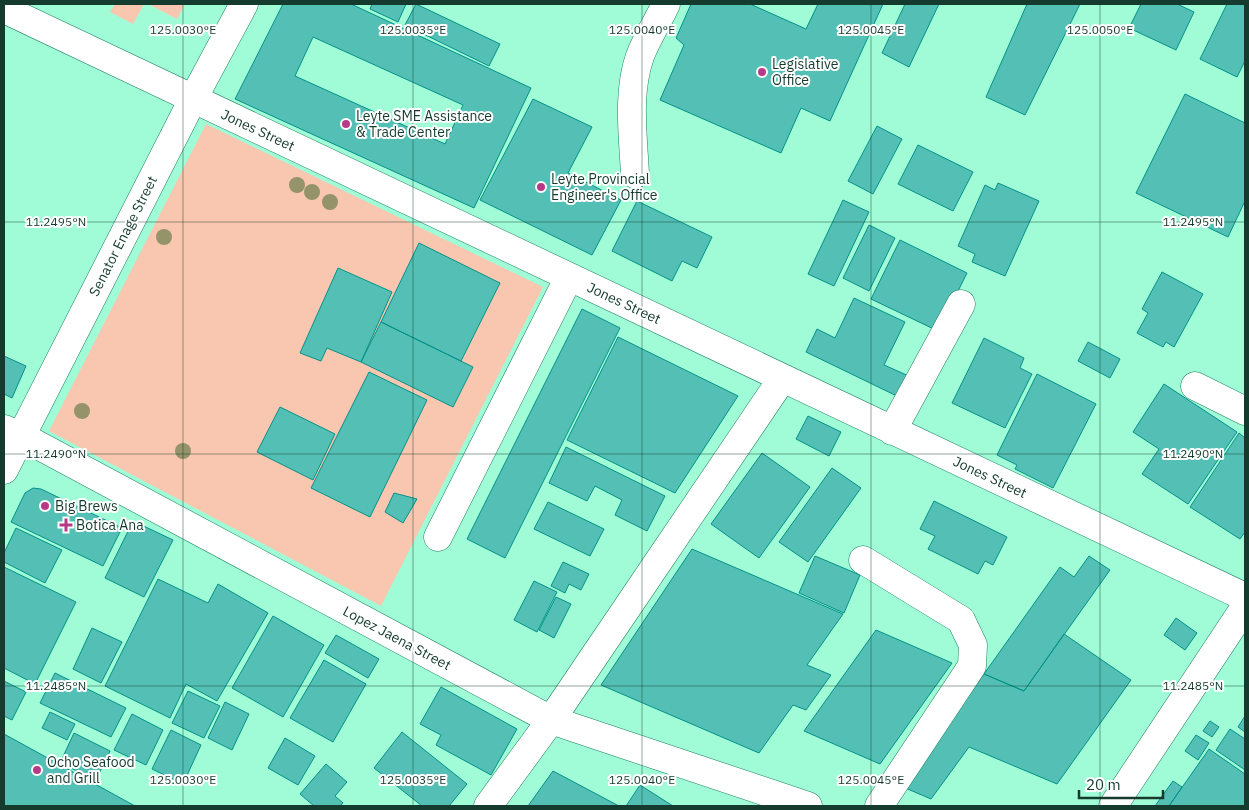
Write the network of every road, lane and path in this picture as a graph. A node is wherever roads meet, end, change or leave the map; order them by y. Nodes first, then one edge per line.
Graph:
1 (244, 4) edge
2 (662, 5) edge
3 (4, 9) edge
4 (193, 99) junction
5 (635, 174) dead end
6 (569, 277) junction
7 (961, 304) dead end
8 (782, 379) junction
9 (1196, 386) dead end
10 (1245, 411) edge
11 (892, 431) junction
12 (12, 433) edge
13 (4, 470) edge
14 (438, 537) dead end
15 (863, 560) dead end
16 (1245, 597) edge
17 (1245, 608) edge
18 (551, 720) junction
19 (488, 806) edge
20 (808, 806) edge
21 (879, 806) edge
22 (1113, 806) edge

1 - 4 street, Senator Enage Street
2 - 5 street
3 - 4 street, Jones Street
4 - 6 street, Jones Street
4 - 12 street, Senator Enage Street
6 - 8 street, Jones Street
6 - 14 street
7 - 11 street
8 - 11 street, Jones Street
8 - 18 street
9 - 10 street
11 - 16 street, Jones Street
12 - 13 street, Senator Enage Street
12 - 18 street, Lopez Jaena Street
15 - 21 street
17 - 22 street
18 - 19 street
18 - 20 street, Lopez Jaena Street

